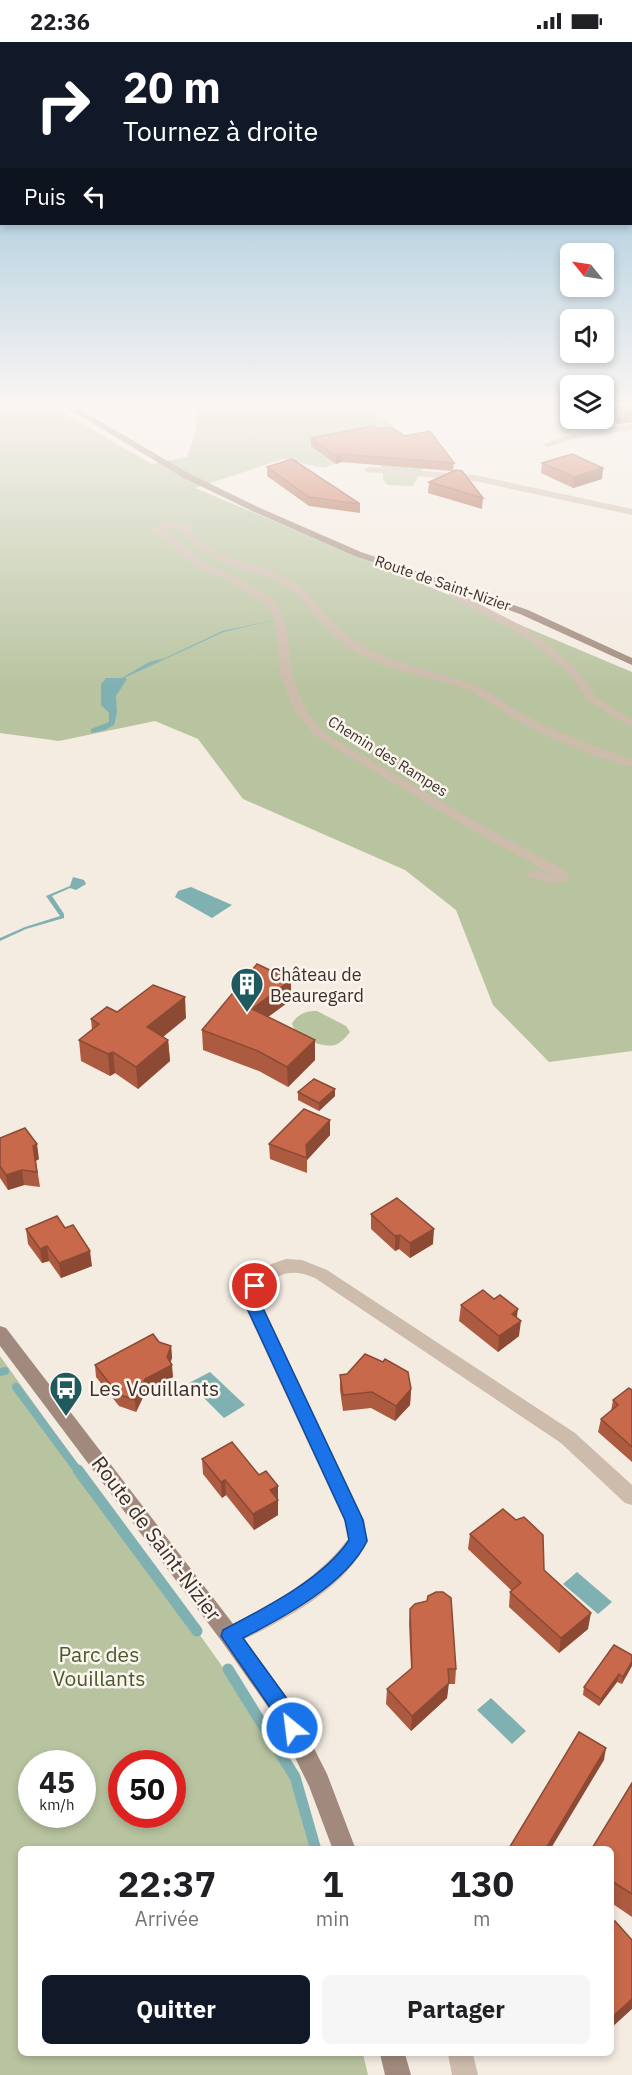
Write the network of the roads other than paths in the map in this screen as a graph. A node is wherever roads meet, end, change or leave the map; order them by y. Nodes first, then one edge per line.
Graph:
1 (234, 499) edge
2 (572, 499) edge
3 (632, 512) edge
4 (454, 587) junction
5 (632, 662) edge
6 (632, 725) edge
7 (632, 763) edge
8 (533, 874) dead end
9 (0, 1333) edge
10 (632, 1497) edge
11 (230, 1636) junction
12 (343, 1846) edge
13 (393, 2056) edge
14 (461, 2056) edge
15 (398, 2075) edge
16 (465, 2075) edge

1 - 4 main road, Route de Saint-Nizier
2 - 3 street
4 - 5 main road, Route de Saint-Nizier
4 - 6 street
7 - 8 street, Chemin des Rampes
9 - 11 main road, Route de Saint-Nizier
10 - 11 street
11 - 12 main road, Route de Saint-Nizier
13 - 15 main road
14 - 16 street

